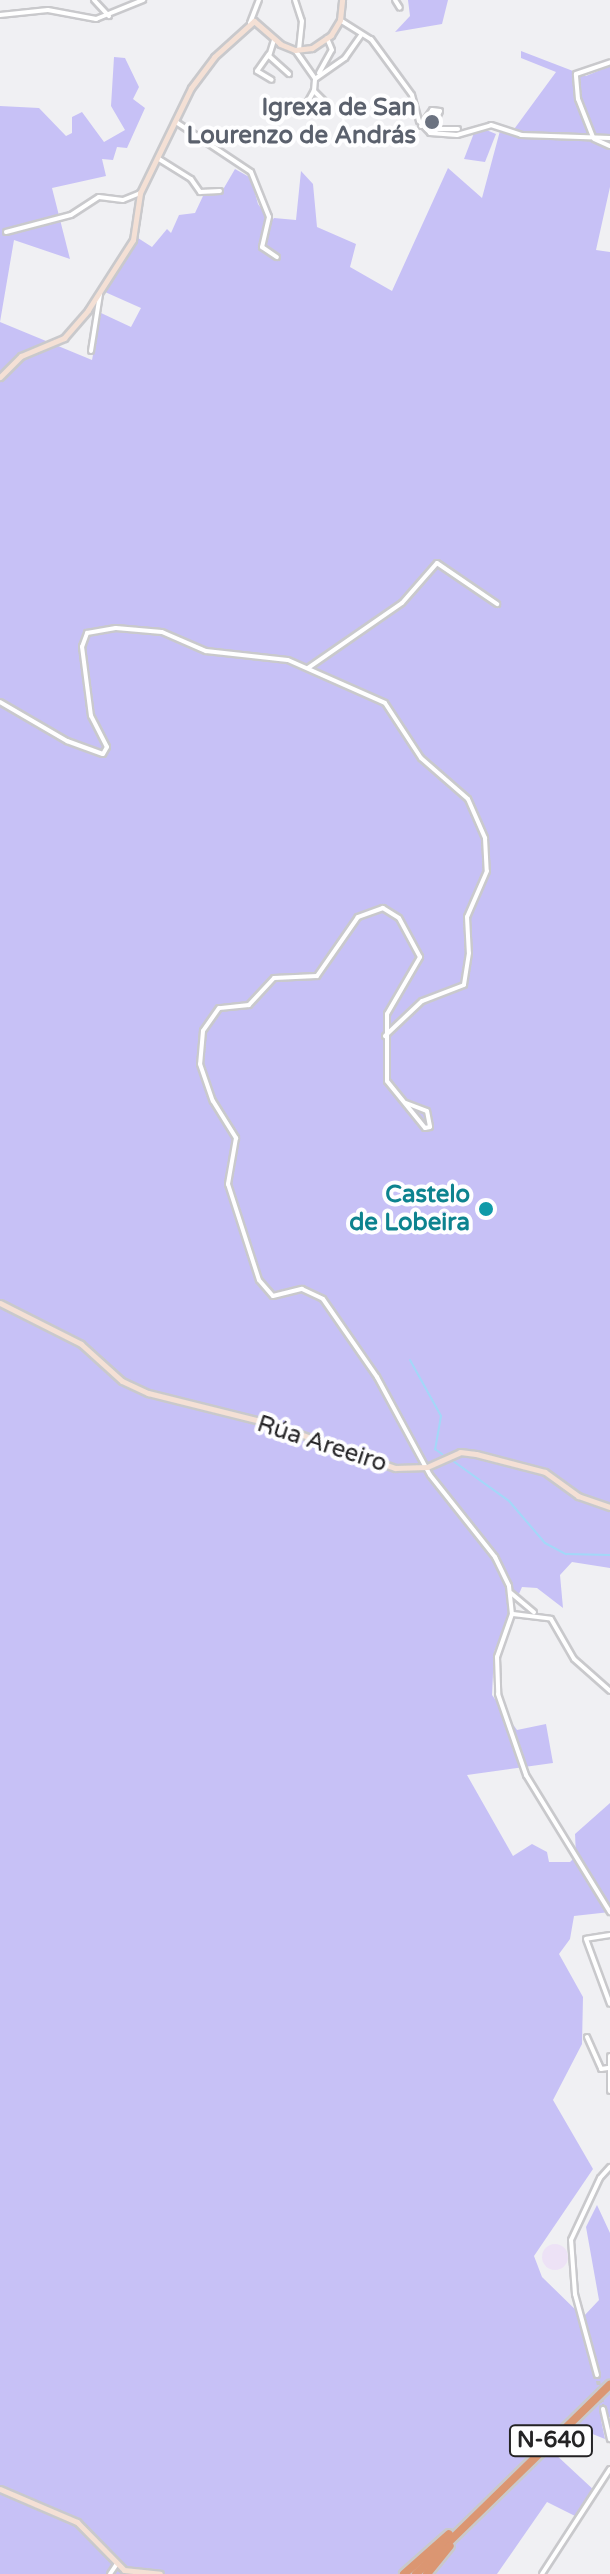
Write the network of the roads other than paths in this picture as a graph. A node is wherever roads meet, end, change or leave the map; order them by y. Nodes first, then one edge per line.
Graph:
1 (94, 0) edge
2 (143, 0) edge
3 (259, 0) edge
4 (295, 0) edge
5 (395, 0) edge
6 (342, 1) edge
7 (400, 8) dead end
8 (0, 15) edge
9 (109, 16) junction
10 (340, 20) junction
11 (250, 23) junction
12 (361, 35) junction
13 (327, 38) junction
14 (274, 40) junction
15 (297, 50) junction
16 (269, 54) junction
17 (610, 62) edge
18 (319, 73) junction
19 (289, 74) dead end
20 (315, 79) junction
21 (272, 80) dead end
22 (314, 91) junction
23 (330, 107) dead end
24 (301, 114) dead end
25 (176, 122) junction
26 (421, 126) junction
27 (458, 129) dead end
28 (432, 131) junction
29 (593, 137) junction
30 (610, 138) edge
31 (610, 146) edge
32 (159, 159) junction
33 (220, 191) dead end
34 (140, 193) junction
35 (6, 232) dead end
36 (277, 257) dead end
37 (100, 292) junction
38 (91, 351) dead end
39 (0, 377) edge
40 (497, 604) dead end
41 (308, 668) junction
42 (0, 702) edge
43 (385, 1036) junction
44 (406, 1103) junction
45 (0, 1303) edge
46 (427, 1467) junction
47 (610, 1507) edge
48 (511, 1593) junction
49 (512, 1614) junction
50 (536, 1614) junction
51 (610, 1691) edge
52 (610, 1912) edge
53 (610, 1935) edge
54 (610, 2004) edge
55 (587, 2037) dead end
56 (610, 2056) edge
57 (608, 2068) junction
58 (610, 2091) edge
59 (610, 2167) edge
60 (597, 2375) tunnel mouth
61 (610, 2385) edge
62 (603, 2409) dead end
63 (608, 2416) edge
64 (610, 2439) edge
65 (610, 2469) edge
66 (0, 2489) edge
67 (492, 2497) junction
68 (116, 2565) junction
69 (110, 2574) edge
70 (160, 2574) edge
71 (404, 2574) edge
72 (416, 2574) edge
73 (427, 2574) edge
74 (542, 2574) edge

1 - 9 street
2 - 9 street
3 - 11 street
4 - 15 street
5 - 7 street
6 - 10 street
8 - 9 street
10 - 12 street
10 - 13 street
11 - 14 street
11 - 25 street
12 - 18 street
12 - 26 street
13 - 15 street
13 - 18 street
14 - 15 street
14 - 16 street
15 - 20 street
16 - 19 street
16 - 21 street
17 - 29 street
18 - 20 street
20 - 22 street
22 - 23 street
22 - 24 street
25 - 32 street
25 - 36 street
26 - 28 street
26 - 28 street
27 - 28 street
28 - 29 street
29 - 30 street
29 - 31 street
32 - 33 street
32 - 34 street
34 - 35 street
34 - 37 street
37 - 38 street
37 - 39 street
40 - 41 street
41 - 42 street
41 - 43 street
43 - 44 street
43 - 46 street
44 - 44 street
45 - 46 street, Rúa Areeiro
46 - 47 street, Rúa Areeiro
46 - 48 street
48 - 49 street
48 - 50 street
49 - 50 street
49 - 52 street
50 - 51 street
53 - 54 street
55 - 57 street
56 - 57 street
57 - 58 street
59 - 60 street
61 - 67 highway, N-640
62 - 63 street
63 - 64 street
65 - 74 street
66 - 68 street
67 - 71 highway
67 - 72 highway, N-640
67 - 73 highway
68 - 69 street
68 - 70 street

